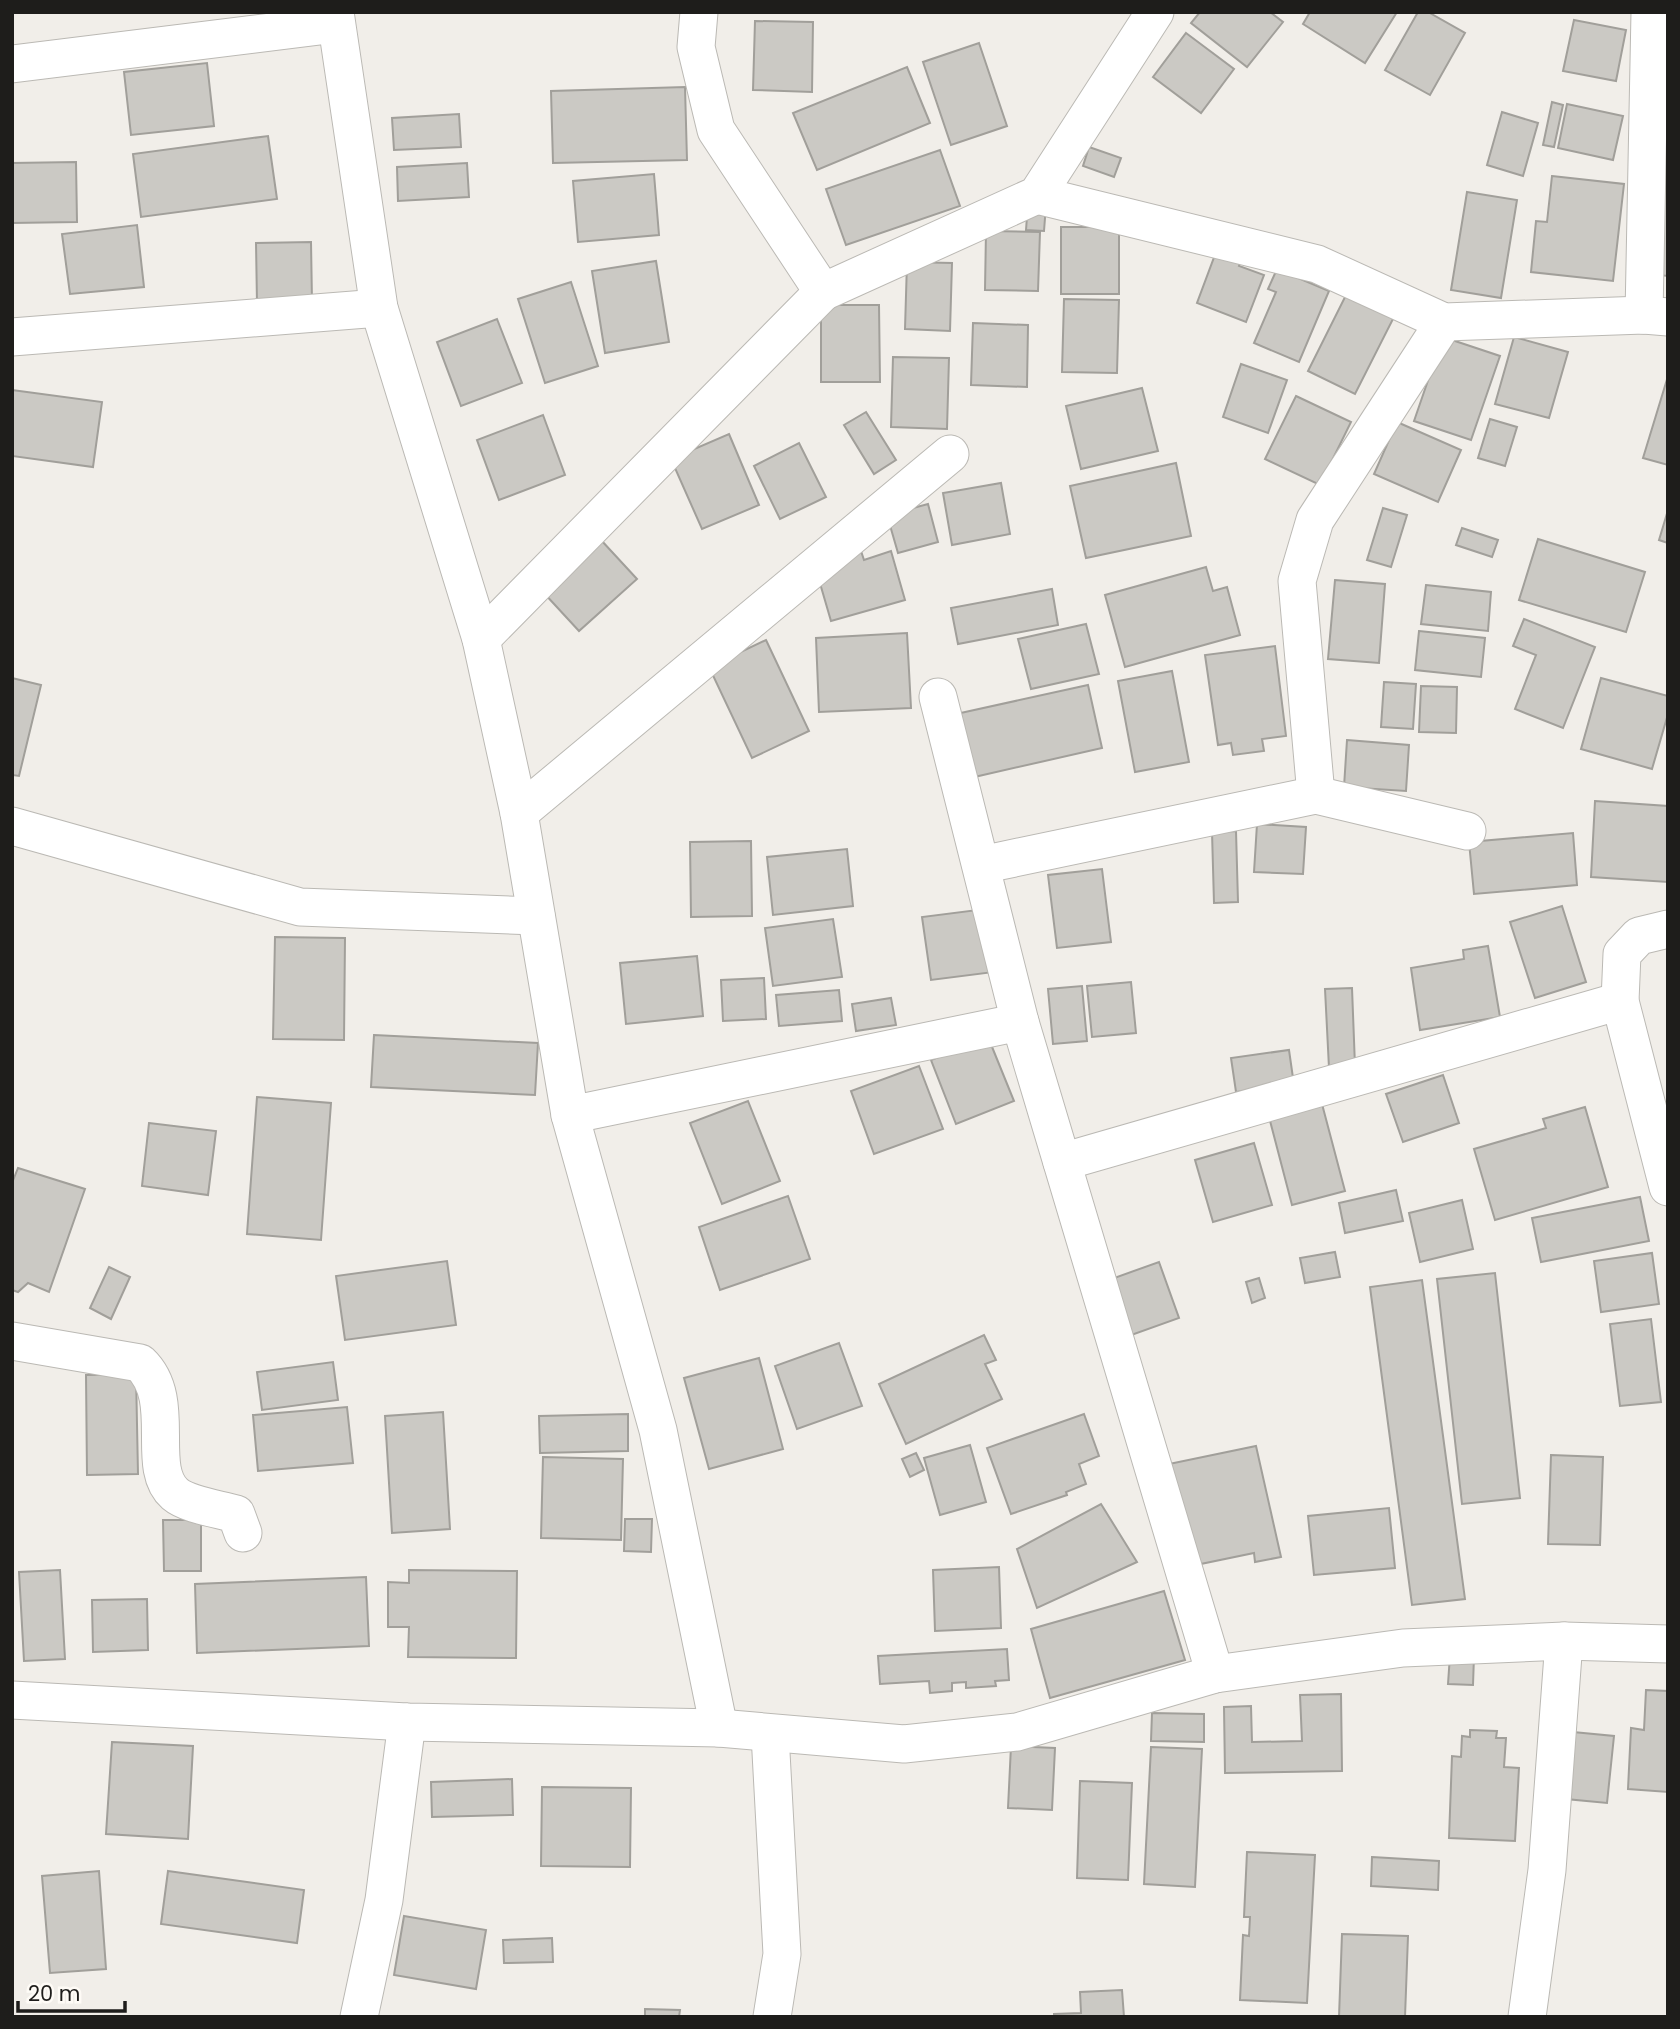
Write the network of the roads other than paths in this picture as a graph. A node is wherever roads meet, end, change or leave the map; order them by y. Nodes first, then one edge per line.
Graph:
1 (699, 12) edge
2 (1155, 12) edge
3 (1650, 12) edge
4 (335, 18) edge
5 (12, 64) edge
6 (1038, 195) junction
7 (823, 292) junction
8 (379, 308) junction
9 (1656, 316) edge
10 (1444, 322) junction
11 (12, 337) edge
12 (950, 454) dead end
13 (481, 639) junction
14 (938, 697) dead end
15 (1316, 795) junction
16 (519, 813) junction
17 (12, 826) edge
18 (1467, 831) dead end
19 (981, 865) junction
20 (536, 916) junction
21 (1668, 929) edge
22 (1620, 1001) junction
23 (1020, 1022) junction
24 (570, 1115) junction
25 (1062, 1162) junction
26 (1668, 1187) edge
27 (12, 1341) edge
28 (243, 1533) dead end
29 (1564, 1642) junction
30 (1668, 1644) edge
31 (1215, 1674) junction
32 (12, 1700) edge
33 (407, 1722) junction
34 (719, 1728) junction
35 (770, 1734) junction
36 (359, 2017) edge
37 (772, 2017) edge
38 (1527, 2017) edge

1 - 7 street
2 - 6 street
3 - 9 street
4 - 5 street
4 - 8 street
6 - 7 street
6 - 10 street
7 - 13 street
8 - 11 street
8 - 13 street
9 - 10 street
10 - 15 street
12 - 16 street
13 - 16 street
14 - 19 street
15 - 18 street
15 - 19 street
16 - 20 street
17 - 20 street
19 - 23 street
20 - 24 street
21 - 22 street
22 - 25 street
22 - 26 street
23 - 24 street
23 - 25 street
24 - 34 street
25 - 31 street
27 - 28 street
29 - 30 street
29 - 31 street
29 - 38 street
31 - 35 street
32 - 33 street
33 - 34 street
33 - 36 street
34 - 35 street
35 - 37 street

